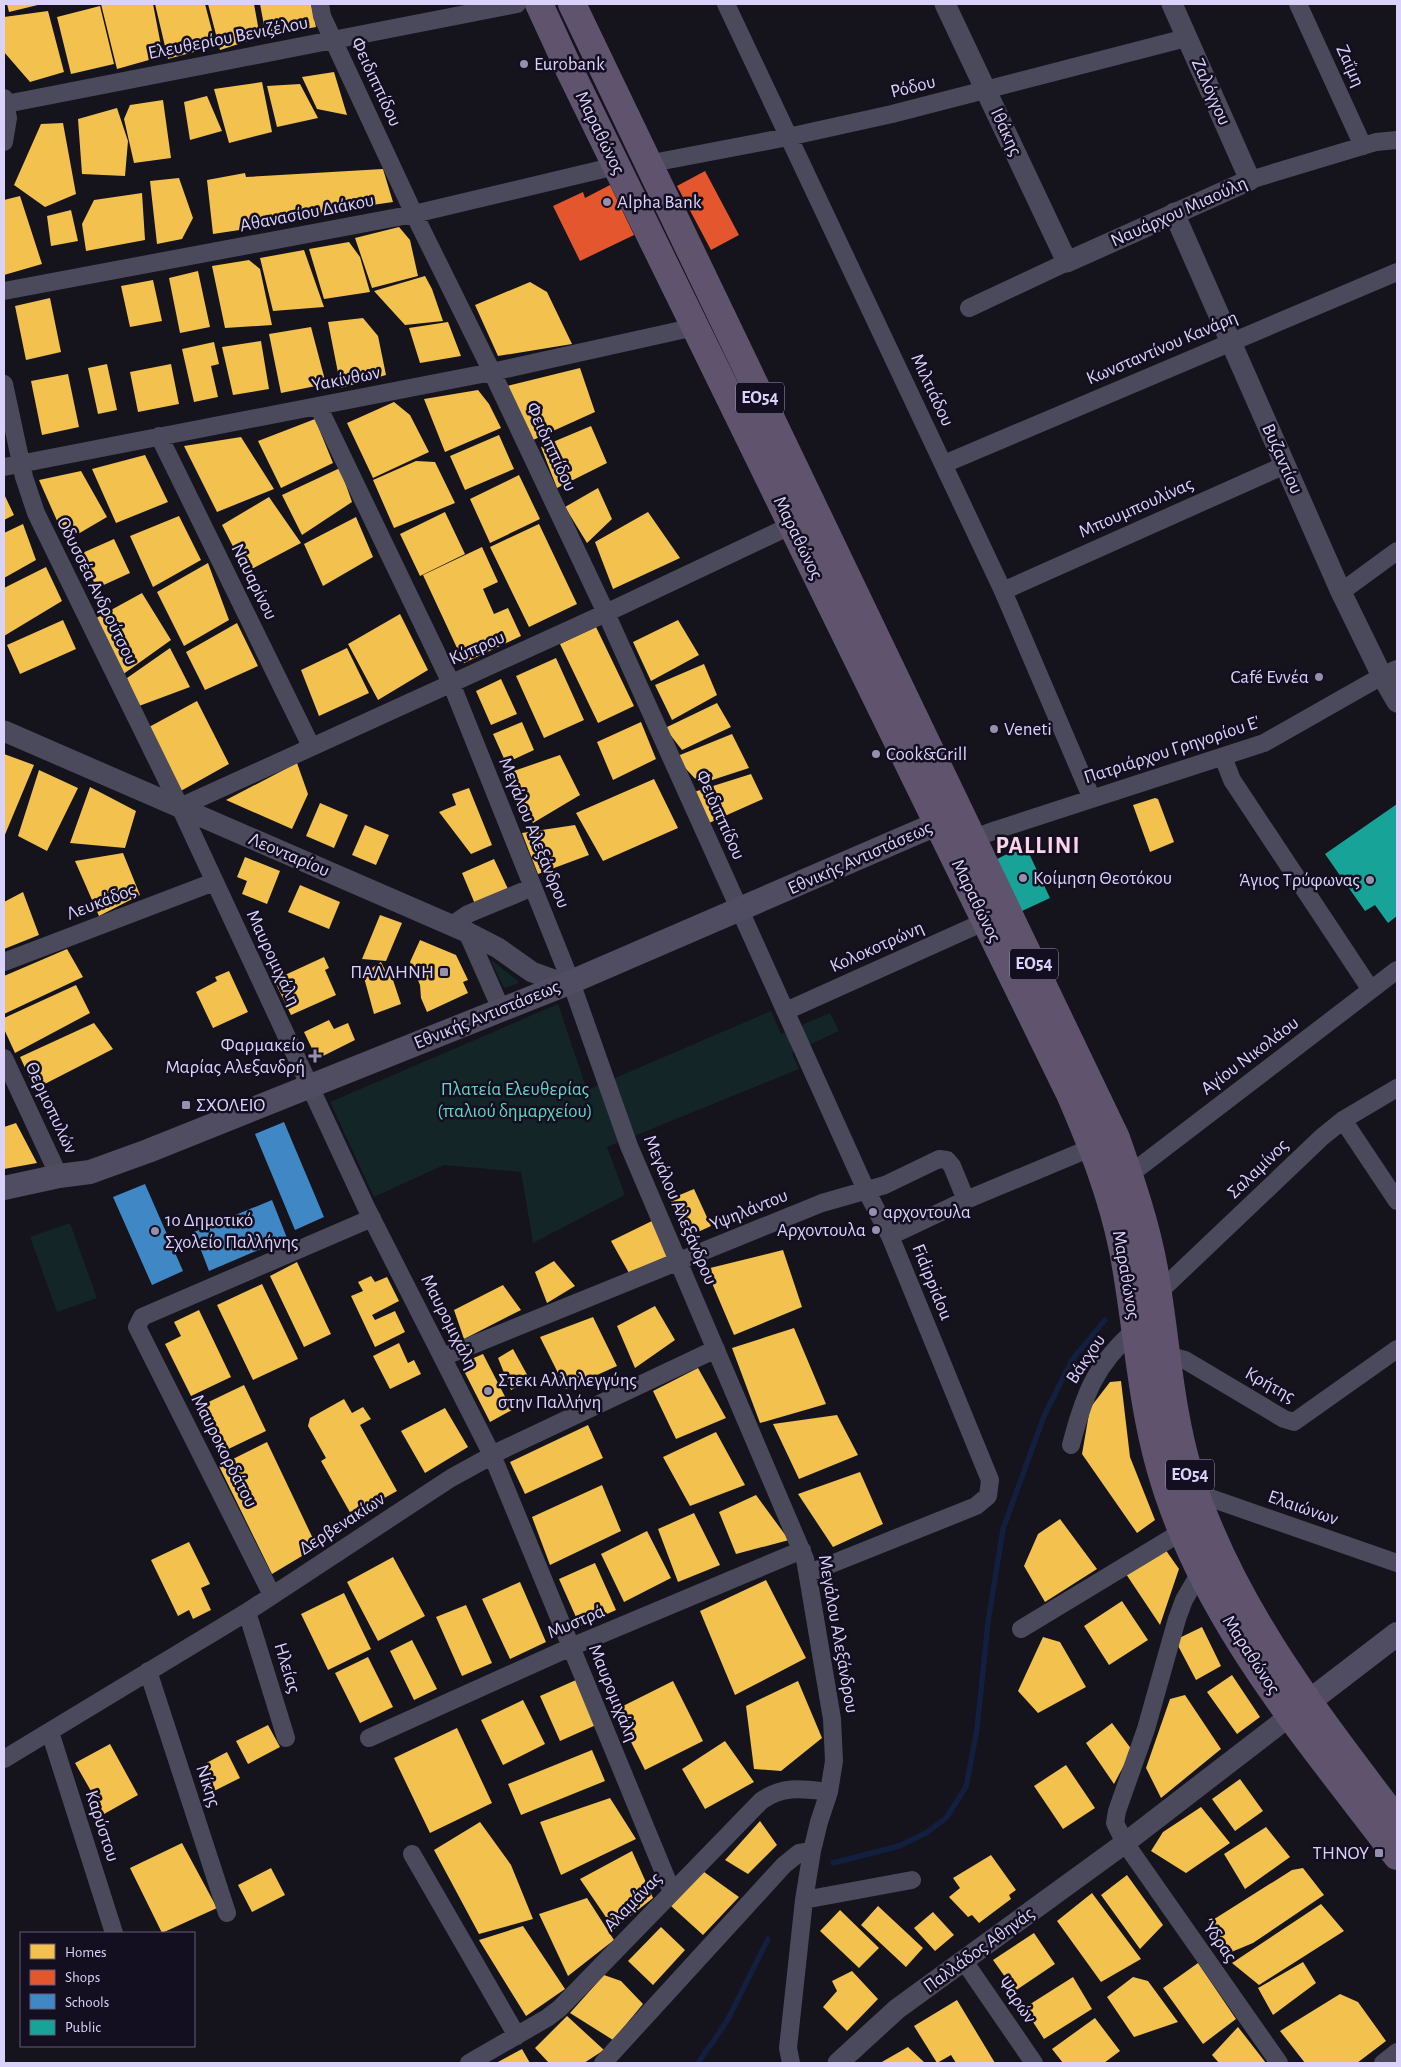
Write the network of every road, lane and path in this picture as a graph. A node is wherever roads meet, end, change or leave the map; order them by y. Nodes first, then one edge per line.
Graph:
1 (320, 4) edge
2 (516, 4) edge
3 (540, 4) edge
4 (572, 4) edge
5 (726, 4) edge
6 (945, 4) edge
7 (1172, 4) edge
8 (1298, 4) edge
9 (1186, 38) junction
10 (333, 40) junction
11 (987, 90) junction
12 (5, 101) edge
13 (788, 137) junction
14 (1397, 140) edge
15 (4, 142) edge
16 (1363, 146) junction
17 (647, 164) junction
18 (616, 166) junction
19 (1250, 180) junction
20 (1174, 213) junction
21 (414, 214) junction
22 (1067, 262) junction
23 (1397, 272) edge
24 (4, 291) edge
25 (969, 308) dead end
26 (695, 326) junction
27 (1231, 342) junction
28 (492, 372) junction
29 (4, 384) edge
30 (318, 406) junction
31 (159, 436) junction
32 (944, 464) junction
33 (1285, 465) junction
34 (12, 466) edge
35 (792, 525) junction
36 (1397, 551) edge
37 (1004, 591) junction
38 (1341, 592) junction
39 (606, 613) junction
40 (1389, 672) edge
41 (451, 683) junction
42 (1397, 702) edge
43 (4, 730) edge
44 (311, 746) junction
45 (1223, 757) junction
46 (165, 777) junction
47 (152, 795) junction
48 (1092, 799) junction
49 (180, 807) junction
50 (950, 819) junction
51 (961, 843) junction
52 (214, 882) junction
53 (533, 887) junction
54 (739, 910) junction
55 (986, 921) junction
56 (459, 928) junction
57 (4, 962) edge
58 (1397, 970) edge
59 (571, 982) junction
60 (1371, 990) junction
61 (501, 1009) junction
62 (786, 1011) junction
63 (4, 1058) edge
64 (309, 1086) junction
65 (1397, 1088) edge
66 (1343, 1120) junction
67 (1093, 1147) junction
68 (1129, 1175) junction
69 (59, 1176) junction
70 (4, 1188) edge
71 (866, 1190) junction
72 (966, 1200) junction
73 (1397, 1201) edge
74 (372, 1218) junction
75 (890, 1236) junction
76 (678, 1261) junction
77 (1158, 1293) junction
78 (1135, 1330) junction
79 (716, 1349) junction
80 (1397, 1349) edge
81 (1166, 1355) junction
82 (443, 1357) junction
83 (1071, 1445) dead end
84 (492, 1455) junction
85 (1196, 1493) junction
86 (1183, 1531) junction
87 (802, 1550) junction
88 (1397, 1563) edge
89 (1201, 1571) junction
90 (809, 1573) junction
91 (272, 1595) junction
92 (247, 1612) junction
93 (1021, 1630) dead end
94 (1397, 1634) edge
95 (571, 1647) junction
96 (148, 1671) junction
97 (1300, 1708) junction
98 (50, 1732) junction
99 (286, 1738) dead end
100 (369, 1738) dead end
101 (4, 1759) edge
102 (829, 1792) junction
103 (1397, 1821) edge
104 (1125, 1843) junction
105 (812, 1851) junction
106 (412, 1854) dead end
107 (1397, 1856) edge
108 (912, 1880) dead end
109 (672, 1892) junction
110 (804, 1900) junction
111 (228, 1914) dead end
112 (114, 1932) edge
113 (964, 1961) junction
114 (517, 2036) junction
115 (1397, 2052) edge
116 (468, 2063) edge
117 (603, 2063) edge
118 (791, 2063) edge
119 (838, 2063) edge
120 (1034, 2063) edge
121 (1279, 2063) edge
122 (1382, 2063) edge

1 - 10 street, Φειδιππίδου
2 - 10 street, Ελευθερίου Βενιζέλου
3 - 18 main road, Μαραθώνος / ΕΟ54
4 - 17 main road, Μαραθώνος / ΕΟ54
5 - 13 street, Μιλτιάδου
6 - 11 street, Ιθάκης
7 - 9 street, Ζαλόγγου
8 - 16 street, Ζαΐμη
9 - 11 street, Ρόδου
9 - 19 street, Ζαλόγγου
10 - 12 street, Ελευθερίου Βενιζέλου
10 - 21 street, Φειδιππίδου
11 - 13 street, Ρόδου
11 - 22 street, Ιθάκης
12 - 15 street
13 - 17 street, Ρόδου
13 - 32 street, Μιλτιάδου
14 - 16 street, Ναυάρχου Μιαούλη
16 - 19 street, Ναυάρχου Μιαούλη
17 - 50 main road, Μαραθώνος / ΕΟ54
18 - 21 street, Αθανασίου Διάκου
18 - 26 main road, Μαραθώνος / ΕΟ54
19 - 20 street, Ναυάρχου Μιαούλη
20 - 22 street, Ναυάρχου Μιαούλη
20 - 27 street, Βυζαντίου
21 - 24 street, Αθανασίου Διάκου
21 - 28 street, Φειδιππίδου
22 - 25 street, Ναυάρχου Μιαούλη
23 - 27 street, Κωνσταντίνου Κανάρη
26 - 28 street, Υακίνθων
26 - 35 main road, Μαραθώνος / ΕΟ54
27 - 32 street, Κωνσταντίνου Κανάρη
27 - 33 street, Βυζαντίου
28 - 30 street, Υακίνθων
28 - 39 street, Φειδιππίδου
29 - 34 street, Οδυσσέα Ανδρούτσου
30 - 31 street, Υακίνθων
30 - 41 street, Μεγάλου Αλεξάνδρου
31 - 34 street, Υακίνθων
31 - 44 street, Ναυαρίνου
32 - 37 street, Μιλτιάδου
33 - 37 street, Μπουμπουλίνας
33 - 38 street, Βυζαντίου
34 - 46 street, Οδυσσέα Ανδρούτσου
35 - 39 street, Κύπρου
35 - 50 main road, Μαραθώνος / ΕΟ54
36 - 38 street
37 - 48 street, Μιλτιάδου
38 - 40 street, Βυζαντίου
39 - 41 street, Κύπρου
39 - 54 street, Φειδιππίδου
40 - 42 street, Βυζαντίου
40 - 45 street, Πατριάρχου Γρηγορίου Ε'
41 - 44 street, Κύπρου
41 - 53 street, Μεγάλου Αλεξάνδρου
43 - 47 street, Λεονταρίου
44 - 49 street, Κύπρου
45 - 48 street, Πατριάρχου Γρηγορίου Ε'
45 - 60 street
46 - 47 street
46 - 49 street, Οδυσσέα Ανδρούτσου
47 - 49 street, Λεονταρίου
48 - 51 street, Πατριάρχου Γρηγορίου Ε'
49 - 52 street, Μαυρομιχάλη
49 - 56 street, Λεονταρίου
50 - 51 main road, Μαραθώνος / ΕΟ54
50 - 54 main road, Εθνικής Αντιστάσεως
51 - 55 main road, Μαραθώνος / ΕΟ54
51 - 68 main road, Μαραθώνος / ΕΟ54
52 - 57 street, Λευκάδος
52 - 64 street, Μαυρομιχάλη
53 - 56 street
53 - 59 street, Μεγάλου Αλεξάνδρου
54 - 59 main road, Εθνικής Αντιστάσεως
54 - 62 street, Fidippidou
55 - 62 street, Κολοκοτρώνη
55 - 67 main road, Μαραθώνος / ΕΟ54
56 - 59 street, Λεονταρίου
56 - 61 street
58 - 60 street, Αγίου Νικολάου
59 - 61 main road, Εθνικής Αντιστάσεως
59 - 76 street, Μεγάλου Αλεξάνδρου
60 - 68 street, Αγίου Νικολάου
61 - 64 main road, Εθνικής Αντιστάσεως
62 - 71 street, Fidippidou
63 - 69 street, Θερμοπυλών
64 - 69 main road, Εθνικής Αντιστάσεως
64 - 74 street, Μαυρομιχάλη
65 - 66 street, Σαλαμίνος
66 - 73 street
66 - 77 street, Σαλαμίνος
67 - 72 street
67 - 78 main road, Μαραθώνος / ΕΟ54
68 - 77 main road, Μαραθώνος / ΕΟ54
69 - 70 main road, Εθνικής Αντιστάσεως
71 - 72 street, Υψηλάντου
71 - 75 street, Fidippidou
71 - 76 street, Υψηλάντου
72 - 75 street
74 - 82 street, Μαυρομιχάλη
74 - 91 street, Μαυροκορδάτου
75 - 90 street, Fidippidou
76 - 79 street, Μεγάλου Αλεξάνδρου
76 - 82 street, Υψηλάντου
77 - 81 main road, Μαραθώνος / ΕΟ54
78 - 83 street, Βάκχου
78 - 86 main road, Μαραθώνος / ΕΟ54
79 - 84 street, Δερβενακίων
79 - 87 street, Μεγάλου Αλεξάνδρου
80 - 81 street, Κρήτης
81 - 85 main road, Μαραθώνος / ΕΟ54
82 - 84 street, Μαυρομιχάλη
84 - 91 street, Δερβενακίων
84 - 95 street, Μαυρομιχάλη
85 - 88 street, Ελαιώνων
85 - 97 main road, Μαραθώνος / ΕΟ54
86 - 89 main road, Μαραθώνος / ΕΟ54
86 - 93 street
87 - 90 street, Μεγάλου Αλεξάνδρου
87 - 95 street, Μυστρά
89 - 97 main road, Μαραθώνος / ΕΟ54
89 - 104 street
90 - 102 street, Μεγάλου Αλεξάνδρου
91 - 92 street, Δερβενακίων
92 - 96 street, Δερβενακίων
92 - 99 street, Ηλείας
94 - 97 main road
95 - 100 street, Μυστρά
95 - 109 street, Μαυρομιχάλη
96 - 98 street, Δερβενακίων
96 - 111 street, Νίκης
97 - 103 main road, Μαραθώνος / ΕΟ54
97 - 104 street, Παλλάδος Αθηνάς
97 - 107 main road, Μαραθώνος / ΕΟ54
98 - 101 street, Δερβενακίων
98 - 112 street, Καρύστου
102 - 105 street, Μεγάλου Αλεξάνδρου
102 - 109 street, Αλαμάνας
104 - 113 street, Παλλάδος Αθηνάς
104 - 121 street, Ύδρας
105 - 110 street, Μεγάλου Αλεξάνδρου
105 - 117 street
106 - 114 street
108 - 110 street
109 - 114 street, Αλαμάνας
110 - 118 street, Μεγάλου Αλεξάνδρου
113 - 119 street, Παλλάδος Αθηνάς
113 - 120 street, Ψαρών
114 - 116 street, Αλαμάνας
115 - 122 street

